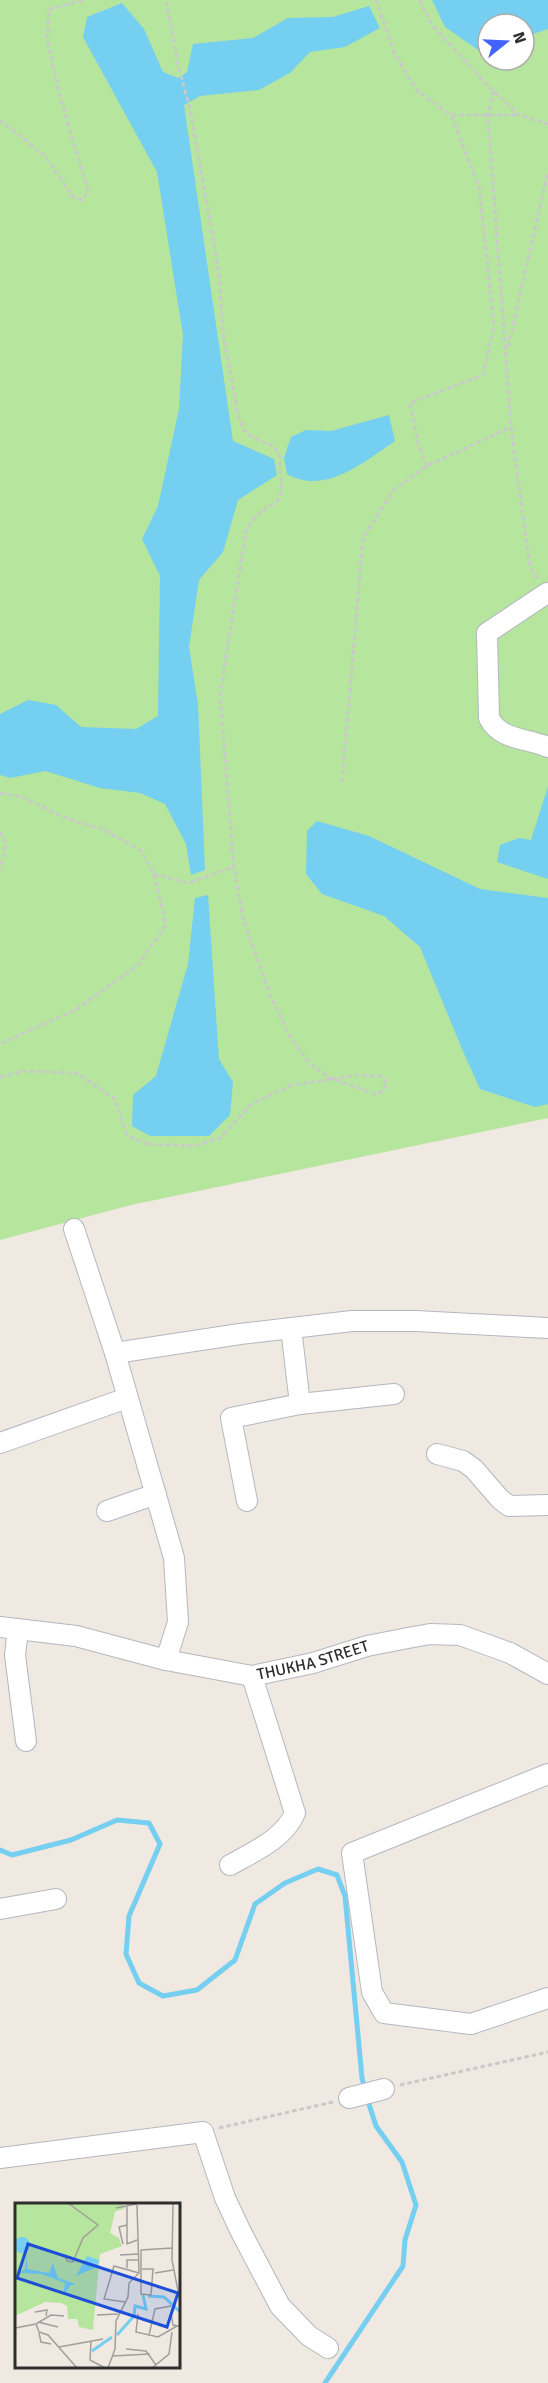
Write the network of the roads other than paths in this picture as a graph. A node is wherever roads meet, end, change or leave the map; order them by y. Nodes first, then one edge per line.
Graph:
1 (547, 593) edge
2 (548, 747) edge
3 (74, 1229) dead end
4 (291, 1328) junction
5 (548, 1328) edge
6 (115, 1353) junction
7 (394, 1394) dead end
8 (127, 1398) junction
9 (300, 1404) junction
10 (0, 1443) edge
11 (437, 1454) dead end
12 (156, 1494) junction
13 (247, 1501) dead end
14 (548, 1505) edge
15 (107, 1511) dead end
16 (9, 1628) edge
17 (166, 1660) junction
18 (548, 1674) edge
19 (252, 1676) junction
20 (26, 1741) dead end
21 (548, 1774) edge
22 (230, 1865) dead end
23 (56, 1899) dead end
24 (0, 1909) edge
25 (548, 1998) edge
26 (384, 2089) road end
27 (349, 2098) road end
28 (0, 2158) edge
29 (328, 2348) dead end

1 - 2 street
3 - 6 street
4 - 5 street
4 - 6 street
4 - 9 street
6 - 8 street
7 - 9 street
8 - 10 street
8 - 12 street
9 - 13 street
11 - 14 street
12 - 15 street
12 - 17 street
16 - 17 street, THUKHA STREET
16 - 20 street
17 - 19 street, THUKHA STREET
18 - 19 street, THUKHA STREET
19 - 22 street
21 - 25 street
23 - 24 street
26 - 27 street
28 - 29 street

